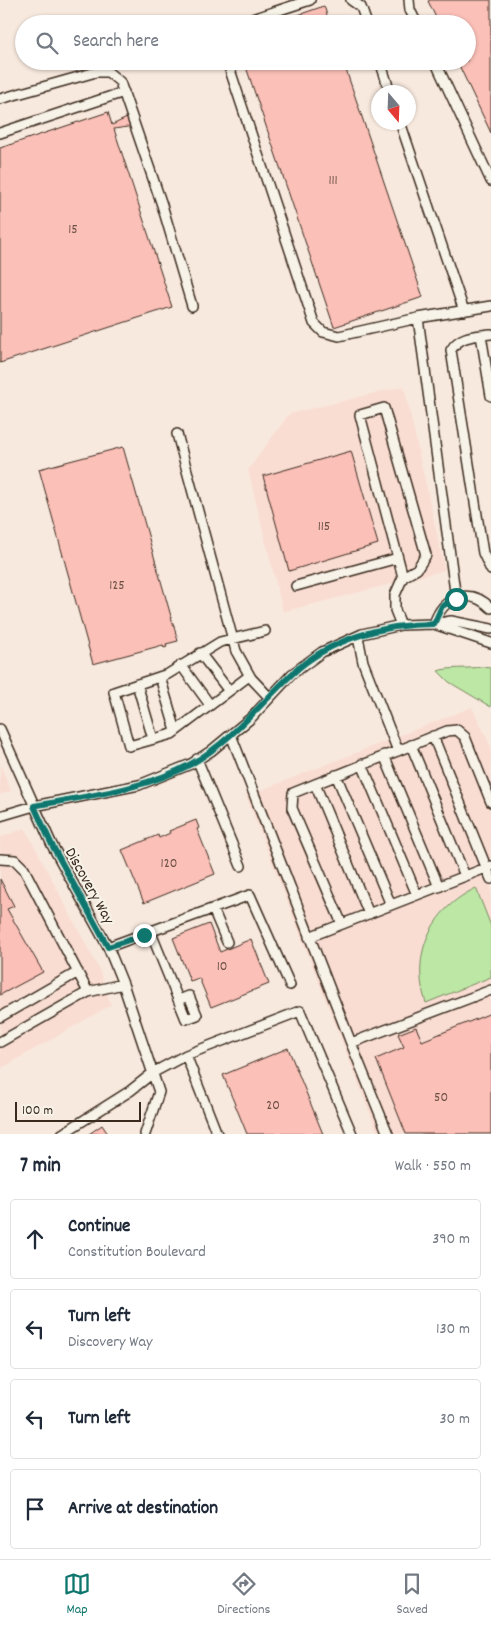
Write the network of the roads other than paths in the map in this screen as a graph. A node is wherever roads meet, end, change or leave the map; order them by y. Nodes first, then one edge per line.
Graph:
1 (310, 0) edge
2 (351, 0) edge
3 (409, 0) edge
4 (264, 15) edge
5 (364, 15) edge
6 (412, 15) edge
7 (230, 70) edge
8 (383, 70) edge
9 (439, 70) edge
10 (388, 85) edge
11 (124, 92) junction
12 (0, 98) edge
13 (403, 130) edge
14 (0, 132) edge
15 (491, 181) edge
16 (192, 306) dead end
17 (491, 306) edge
18 (464, 311) junction
19 (418, 318) junction
20 (491, 334) edge
21 (481, 335) junction
22 (491, 396) edge
23 (177, 434) dead end
24 (398, 558) junction
25 (491, 570) edge
26 (403, 577) junction
27 (296, 586) dead end
28 (456, 599) junction
29 (491, 608) edge
30 (434, 624) junction
31 (401, 625) junction
32 (491, 628) edge
33 (265, 631) dead end
34 (358, 637) junction
35 (232, 639) junction
36 (491, 643) edge
37 (200, 653) junction
38 (181, 665) junction
39 (249, 676) junction
40 (160, 677) junction
41 (137, 684) junction
42 (229, 691) junction
43 (269, 697) junction
44 (210, 705) junction
45 (0, 729) edge
46 (176, 731) junction
47 (231, 735) junction
48 (433, 736) junction
49 (153, 739) junction
50 (411, 745) junction
51 (398, 750) junction
52 (384, 755) junction
53 (197, 759) junction
54 (362, 764) junction
55 (336, 775) junction
56 (315, 784) junction
57 (491, 802) edge
58 (34, 806) junction
59 (0, 816) edge
60 (0, 859) edge
61 (240, 866) dead end
62 (489, 867) edge
63 (465, 876) junction
64 (491, 879) edge
65 (439, 887) junction
66 (417, 895) junction
67 (391, 905) junction
68 (213, 909) junction
69 (369, 914) junction
70 (342, 924) junction
71 (151, 933) junction
72 (309, 937) junction
73 (227, 942) dead end
74 (108, 947) junction
75 (78, 972) junction
76 (123, 984) junction
77 (290, 985) dead end
78 (491, 990) edge
79 (88, 992) junction
80 (178, 1000) dead end
81 (0, 1017) edge
82 (0, 1042) edge
83 (351, 1043) junction
84 (186, 1056) junction
85 (154, 1072) junction
86 (62, 1134) edge
87 (145, 1134) edge
88 (216, 1134) edge
89 (352, 1134) edge
90 (388, 1134) edge

1 - 4 street
2 - 5 street
3 - 6 street
7 - 19 street
8 - 10 street
9 - 15 street
11 - 12 street
11 - 14 street
11 - 16 street
13 - 18 street
17 - 18 street
18 - 19 street
19 - 28 street
20 - 21 street
21 - 22 street
21 - 25 street
23 - 35 street
24 - 26 street
24 - 26 street
24 - 27 street
26 - 31 street
28 - 29 street
28 - 30 street
30 - 31 street
30 - 32 street
30 - 36 street
31 - 34 street
33 - 35 street
34 - 43 street
34 - 51 street
35 - 37 street
35 - 39 street
37 - 38 street
37 - 42 street
38 - 40 street
38 - 44 street
39 - 42 street
39 - 43 street
40 - 41 street
40 - 46 street
41 - 49 street
41 - 49 street
42 - 44 street
43 - 47 street
44 - 46 street
45 - 58 street, Discovery Way
46 - 49 street
47 - 53 street
47 - 72 street
48 - 50 street
48 - 57 street
48 - 62 street
50 - 51 street
50 - 63 street
51 - 52 street
52 - 54 street
52 - 65 street
53 - 58 street
53 - 61 street
54 - 55 street
54 - 66 street
55 - 56 street
55 - 67 street
56 - 69 street
56 - 70 street
58 - 59 street
58 - 74 street, Discovery Way
60 - 75 street
62 - 63 street
62 - 64 street
63 - 65 street
65 - 66 street
66 - 67 street
67 - 69 street
68 - 71 street
68 - 73 street
68 - 77 street
69 - 70 street
70 - 72 street
71 - 74 street
71 - 80 street
72 - 83 street
74 - 76 street, Discovery Way
75 - 79 street
75 - 81 street
76 - 79 street
76 - 85 street, Discovery Way
78 - 83 street
79 - 82 street
83 - 90 street
84 - 85 street
84 - 88 street
84 - 89 street
85 - 86 street
85 - 87 street, Discovery Way

